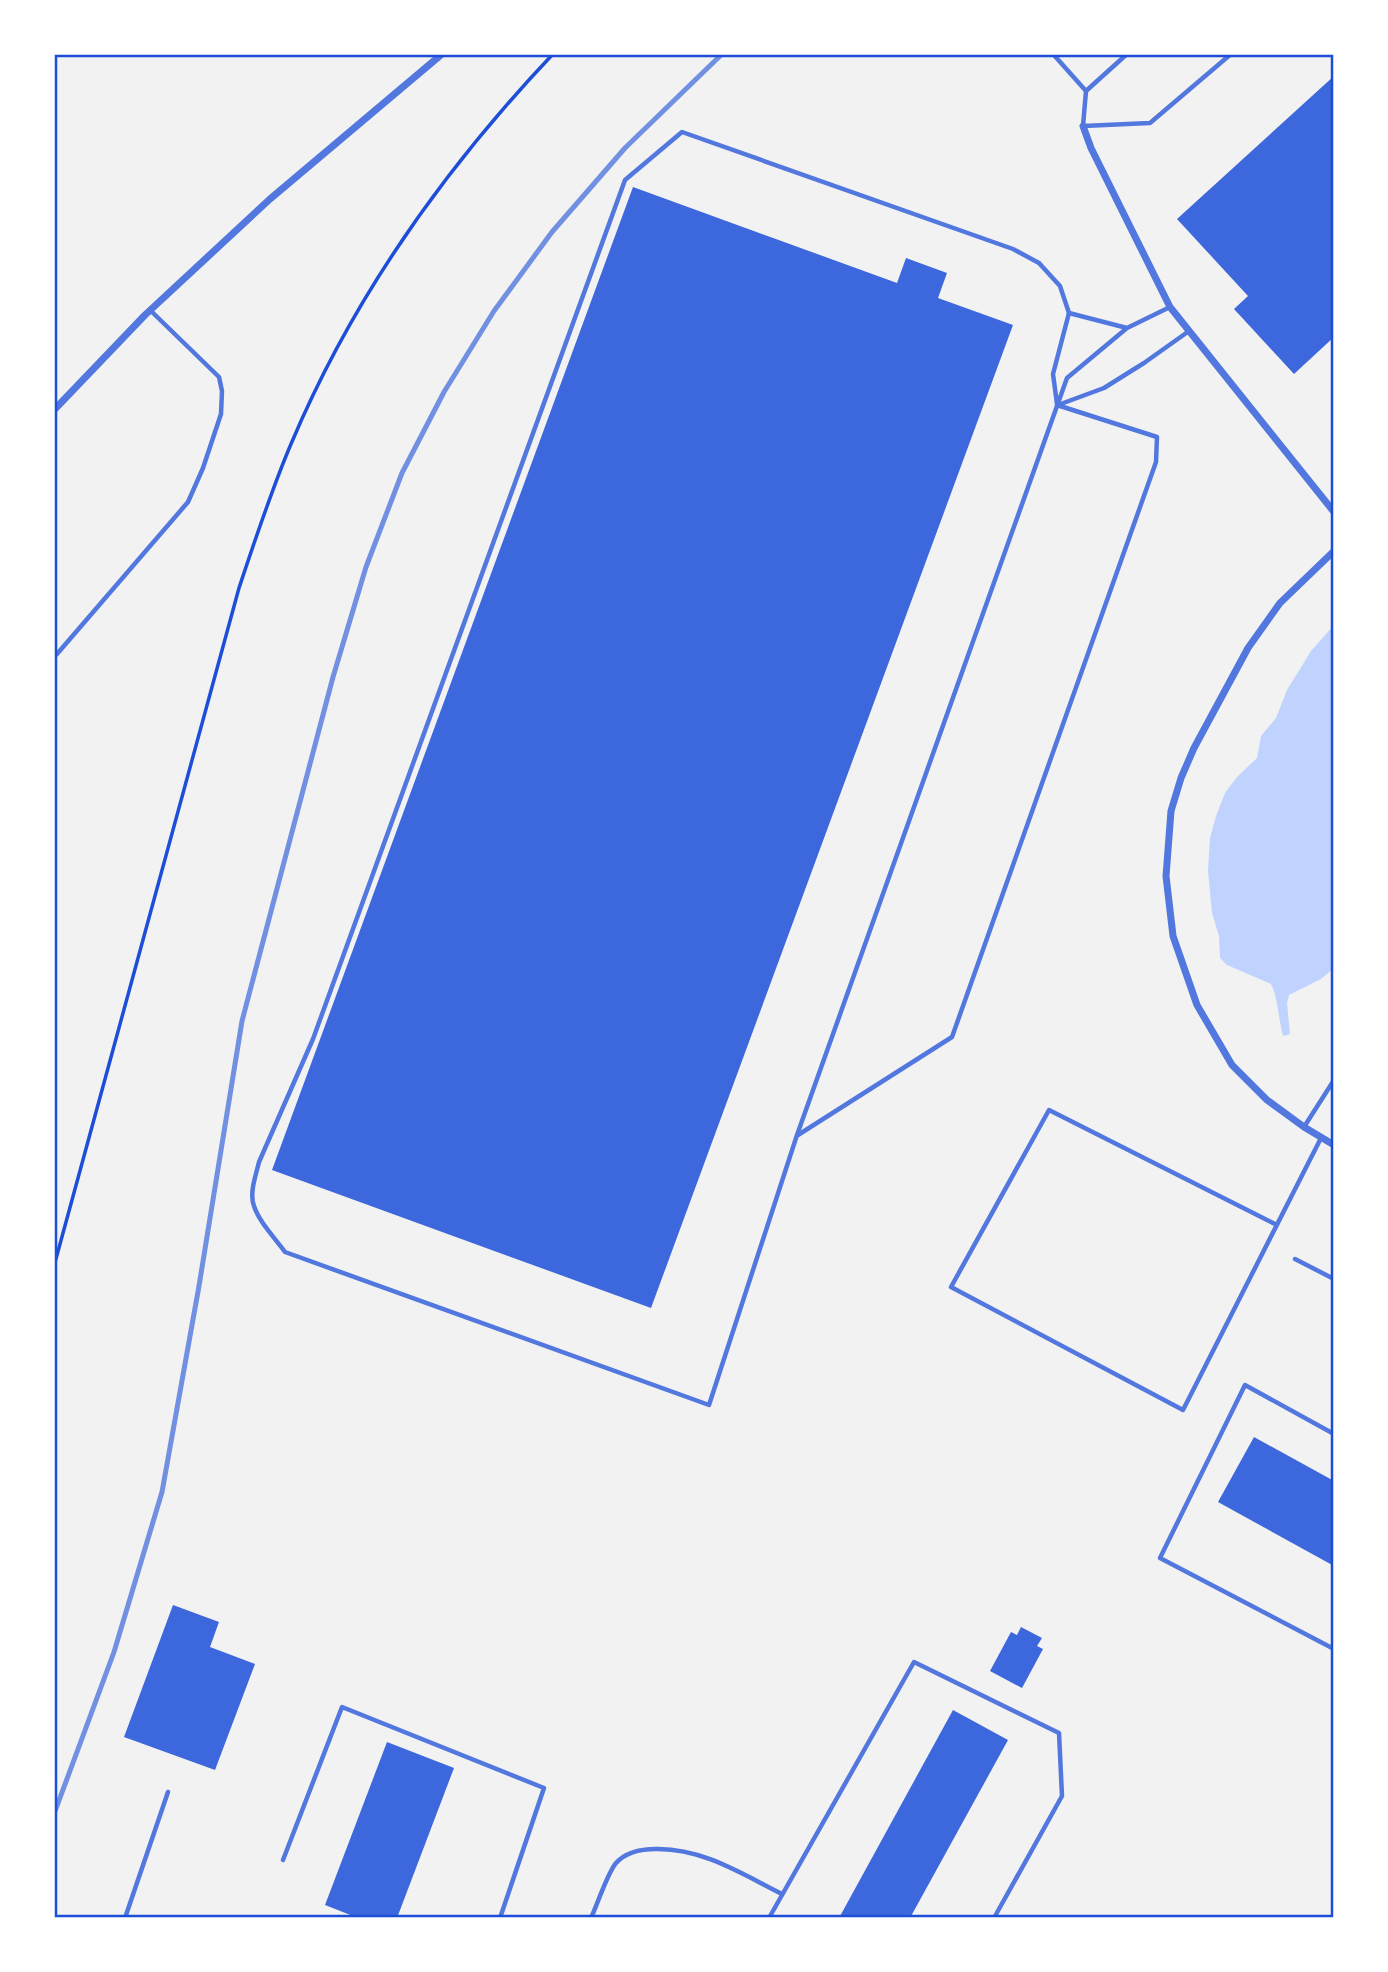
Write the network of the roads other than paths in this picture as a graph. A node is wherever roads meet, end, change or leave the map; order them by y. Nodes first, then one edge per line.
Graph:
1 (442, 54) edge
2 (1053, 54) edge
3 (1127, 54) edge
4 (1231, 54) edge
5 (1086, 91) junction
6 (1083, 126) junction
7 (1170, 307) junction
8 (150, 310) junction
9 (1069, 313) junction
10 (1127, 328) junction
11 (1189, 331) junction
12 (1057, 405) junction
13 (54, 410) edge
14 (1334, 512) edge
15 (1334, 551) edge
16 (57, 654) dead end
17 (1334, 1080) edge
18 (1304, 1127) junction
19 (797, 1135) junction
20 (1322, 1137) junction
21 (1334, 1145) edge
22 (1277, 1226) junction
23 (1295, 1259) dead end
24 (1334, 1279) edge
25 (1334, 1434) edge
26 (1334, 1649) edge
27 (168, 1792) dead end
28 (284, 1860) dead end
29 (782, 1894) junction
30 (125, 1918) edge
31 (500, 1918) edge
32 (591, 1918) edge
33 (769, 1918) edge
34 (994, 1918) edge

1 - 8 street
2 - 5 lane
3 - 5 lane
4 - 6 lane
5 - 6 lane
6 - 7 street
7 - 10 lane
7 - 11 street
8 - 13 street
8 - 16 lane
9 - 10 lane
9 - 12 lane
9 - 19 lane
10 - 12 lane
11 - 12 lane
11 - 14 street
12 - 19 lane
12 - 19 lane
15 - 18 street
17 - 18 lane
18 - 20 street
20 - 21 street
20 - 22 lane
22 - 22 lane
23 - 24 lane
25 - 26 lane
27 - 30 lane
28 - 31 lane
29 - 32 lane
29 - 33 lane
29 - 34 lane

